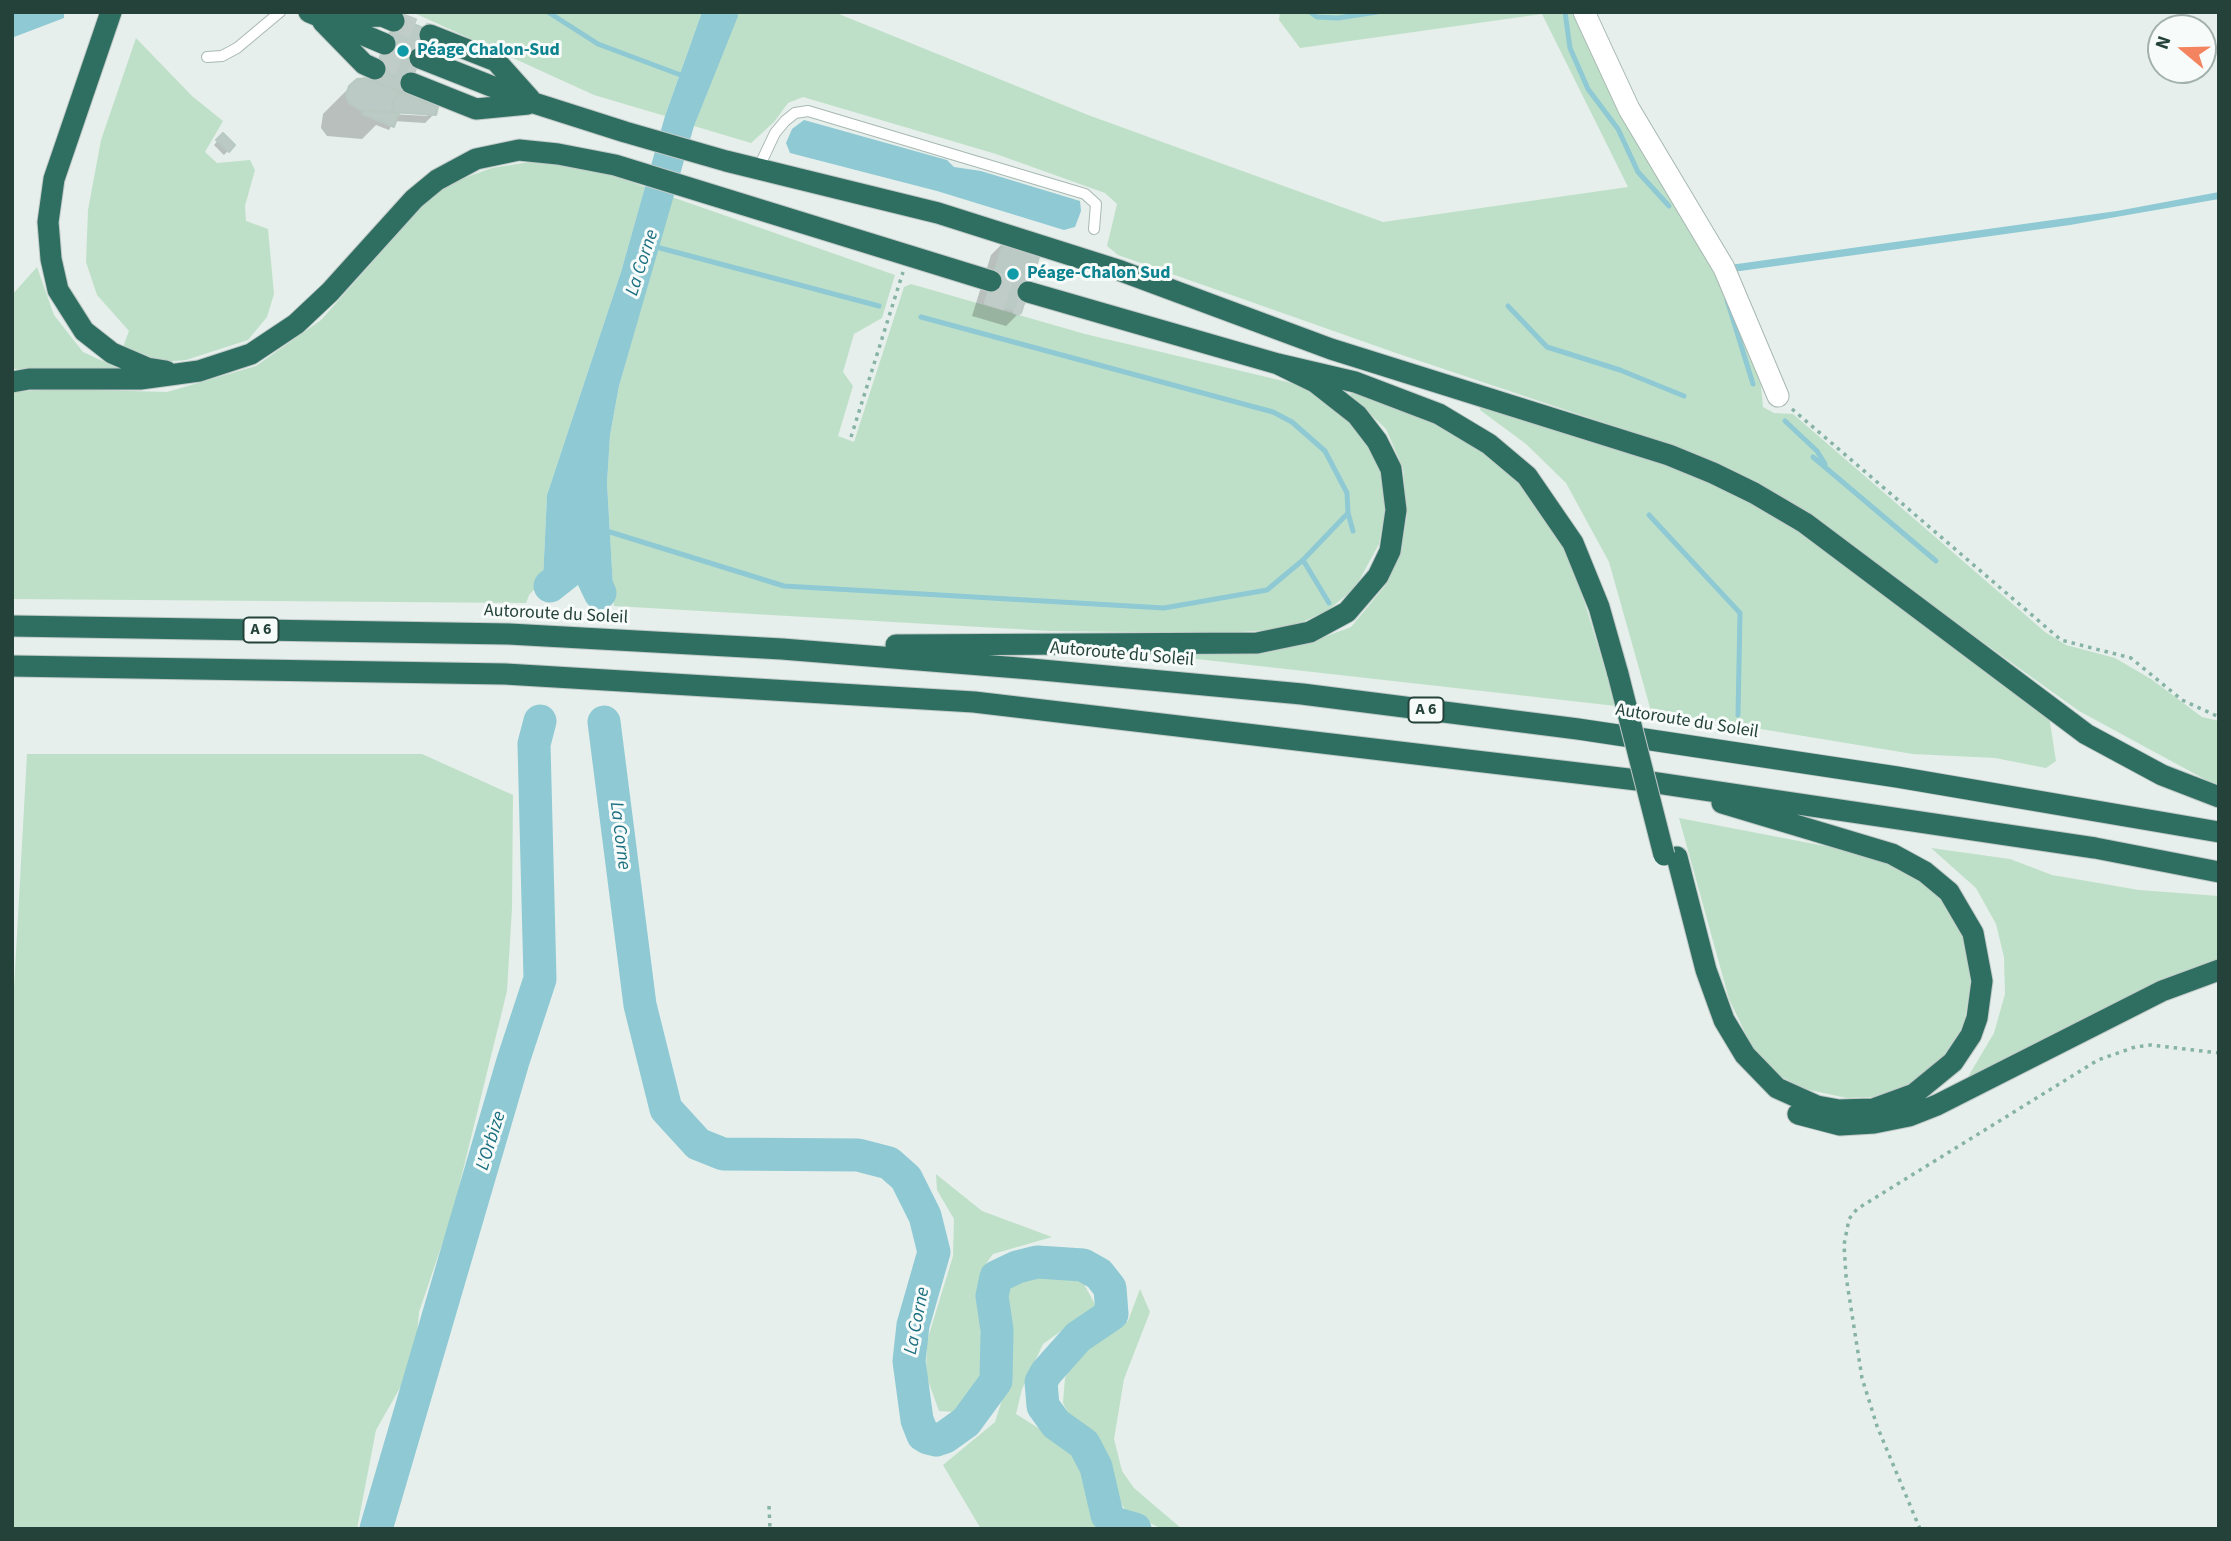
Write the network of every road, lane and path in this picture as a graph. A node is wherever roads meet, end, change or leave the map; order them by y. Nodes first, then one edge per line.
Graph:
1 (111, 12) edge
2 (280, 12) edge
3 (1584, 12) edge
4 (316, 14) edge
5 (385, 44) tunnel mouth
6 (207, 57) dead end
7 (420, 58) tunnel mouth
8 (758, 169) junction
9 (1094, 229) dead end
10 (878, 246) junction
11 (906, 261) junction
12 (1028, 292) tunnel mouth
13 (1331, 349) junction
14 (1278, 364) junction
15 (178, 373) junction
16 (12, 382) edge
17 (1778, 396) joint
18 (851, 437) dead end
19 (12, 626) edge
20 (754, 647) junction
21 (12, 666) edge
22 (1624, 675) junction
23 (2219, 717) edge
24 (1637, 779) junction
25 (2219, 797) edge
26 (2219, 832) edge
27 (1670, 856) junction
28 (2219, 872) edge
29 (2219, 970) edge
30 (2219, 1053) edge
31 (769, 1506) dead end
32 (770, 1529) edge
33 (1920, 1529) edge

1 - 15 highway
2 - 6 lane
3 - 17 street
4 - 5 highway
7 - 8 highway
8 - 9 lane
8 - 13 highway
10 - 11 highway
10 - 11 highway
10 - 15 highway
11 - 18 path
12 - 14 highway
13 - 22 highway
13 - 25 highway
14 - 20 highway
14 - 22 highway
15 - 16 highway
17 - 23 path
19 - 20 highway, Autoroute du Soleil / A 6
20 - 26 highway, Autoroute du Soleil / A 6
21 - 24 highway
22 - 27 highway
24 - 27 highway
24 - 28 highway
27 - 29 highway
30 - 33 path
31 - 32 path

